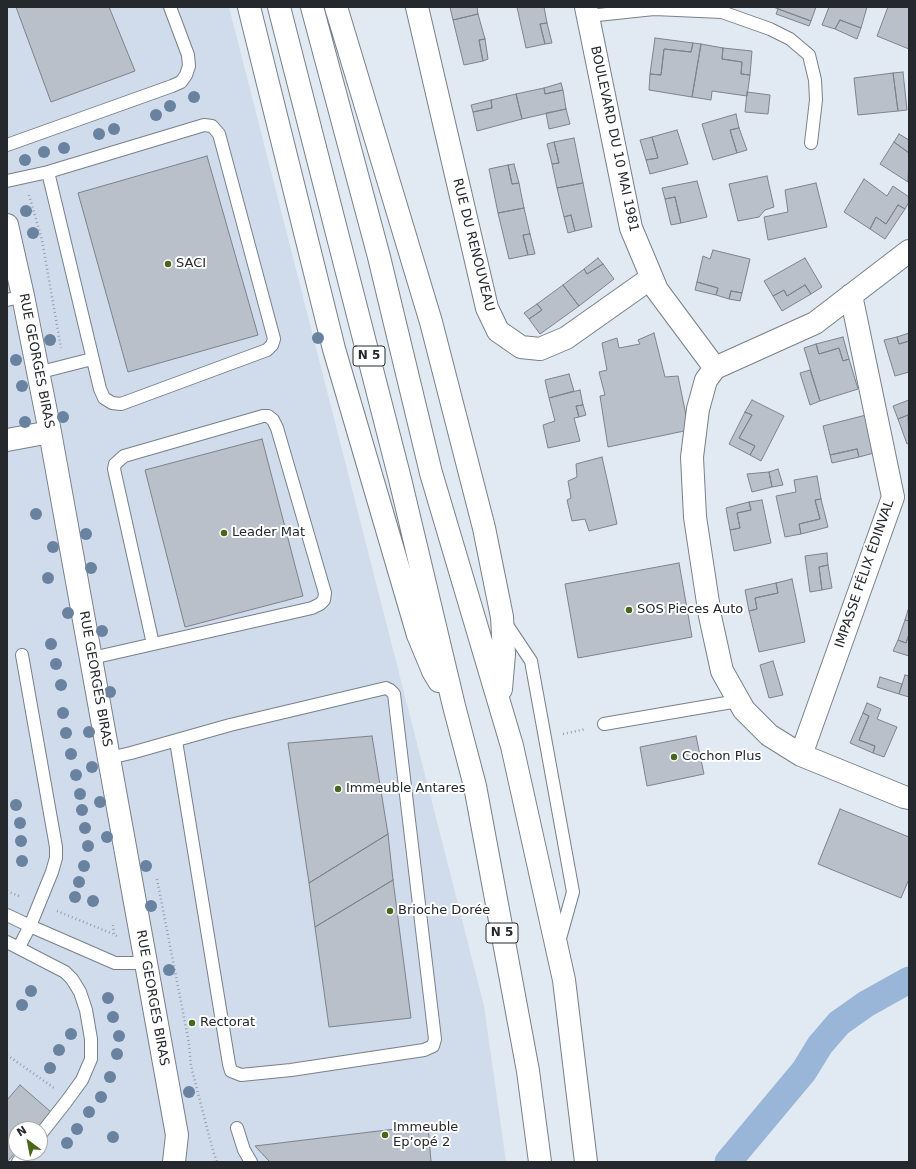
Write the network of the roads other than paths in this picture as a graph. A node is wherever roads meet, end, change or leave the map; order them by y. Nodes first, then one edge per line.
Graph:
1 (170, 7) edge
2 (249, 7) edge
3 (279, 7) edge
4 (312, 7) edge
5 (336, 7) edge
6 (417, 7) edge
7 (587, 12) edge
8 (811, 143) dead end
9 (7, 145) edge
10 (48, 172) junction
11 (7, 181) edge
12 (7, 225) edge
13 (909, 251) edge
14 (651, 278) junction
15 (851, 295) junction
16 (15, 298) edge
17 (92, 359) junction
18 (715, 368) junction
19 (37, 373) junction
20 (50, 432) junction
21 (7, 440) edge
22 (502, 616) junction
23 (153, 644) junction
24 (22, 655) dead end
25 (92, 658) junction
26 (738, 701) junction
27 (500, 702) junction
28 (454, 706) junction
29 (604, 724) dead end
30 (176, 741) junction
31 (801, 755) junction
32 (109, 758) junction
33 (909, 798) edge
34 (7, 915) edge
35 (30, 926) junction
36 (7, 942) edge
37 (19, 947) junction
38 (557, 949) junction
39 (146, 963) junction
40 (48, 1125) edge
41 (237, 1128) dead end
42 (177, 1135) junction
43 (174, 1162) edge
44 (190, 1162) edge
45 (251, 1162) edge
46 (540, 1162) edge
47 (586, 1162) edge

1 - 9 lane
2 - 28 main road
3 - 28 main road, N 5
4 - 27 main road, N 5
5 - 22 main road
6 - 14 main road, RUE DU RENOUVEAU
7 - 8 lane
7 - 14 main road, BOULEVARD DU 10 MAI 1981
10 - 11 lane
10 - 17 lane
10 - 17 lane
12 - 16 main road, RUE GEORGES BIRAS
13 - 15 main road
14 - 18 main road, BOULEVARD DU 10 MAI 1981
15 - 18 main road
15 - 31 main road, IMPASSE FÉLIX ÉDINVAL
16 - 19 main road, RUE GEORGES BIRAS
17 - 19 lane
18 - 26 main road
19 - 20 main road, RUE GEORGES BIRAS
20 - 21 main road
20 - 25 main road, RUE GEORGES BIRAS
22 - 27 main road
22 - 38 lane
23 - 23 lane
23 - 25 lane
24 - 35 lane
25 - 32 main road, RUE GEORGES BIRAS
26 - 29 lane
26 - 31 main road
27 - 38 main road, N 5
28 - 46 main road, N 5
30 - 30 lane
30 - 32 lane
31 - 33 main road
32 - 39 main road, RUE GEORGES BIRAS
34 - 35 lane
35 - 37 lane
35 - 39 lane
36 - 37 lane
37 - 40 lane
38 - 47 main road, N 5
39 - 42 main road, RUE GEORGES BIRAS
41 - 45 lane
42 - 43 main road, RUE GEORGES BIRAS
42 - 44 main road, RUE GEORGES BIRAS

